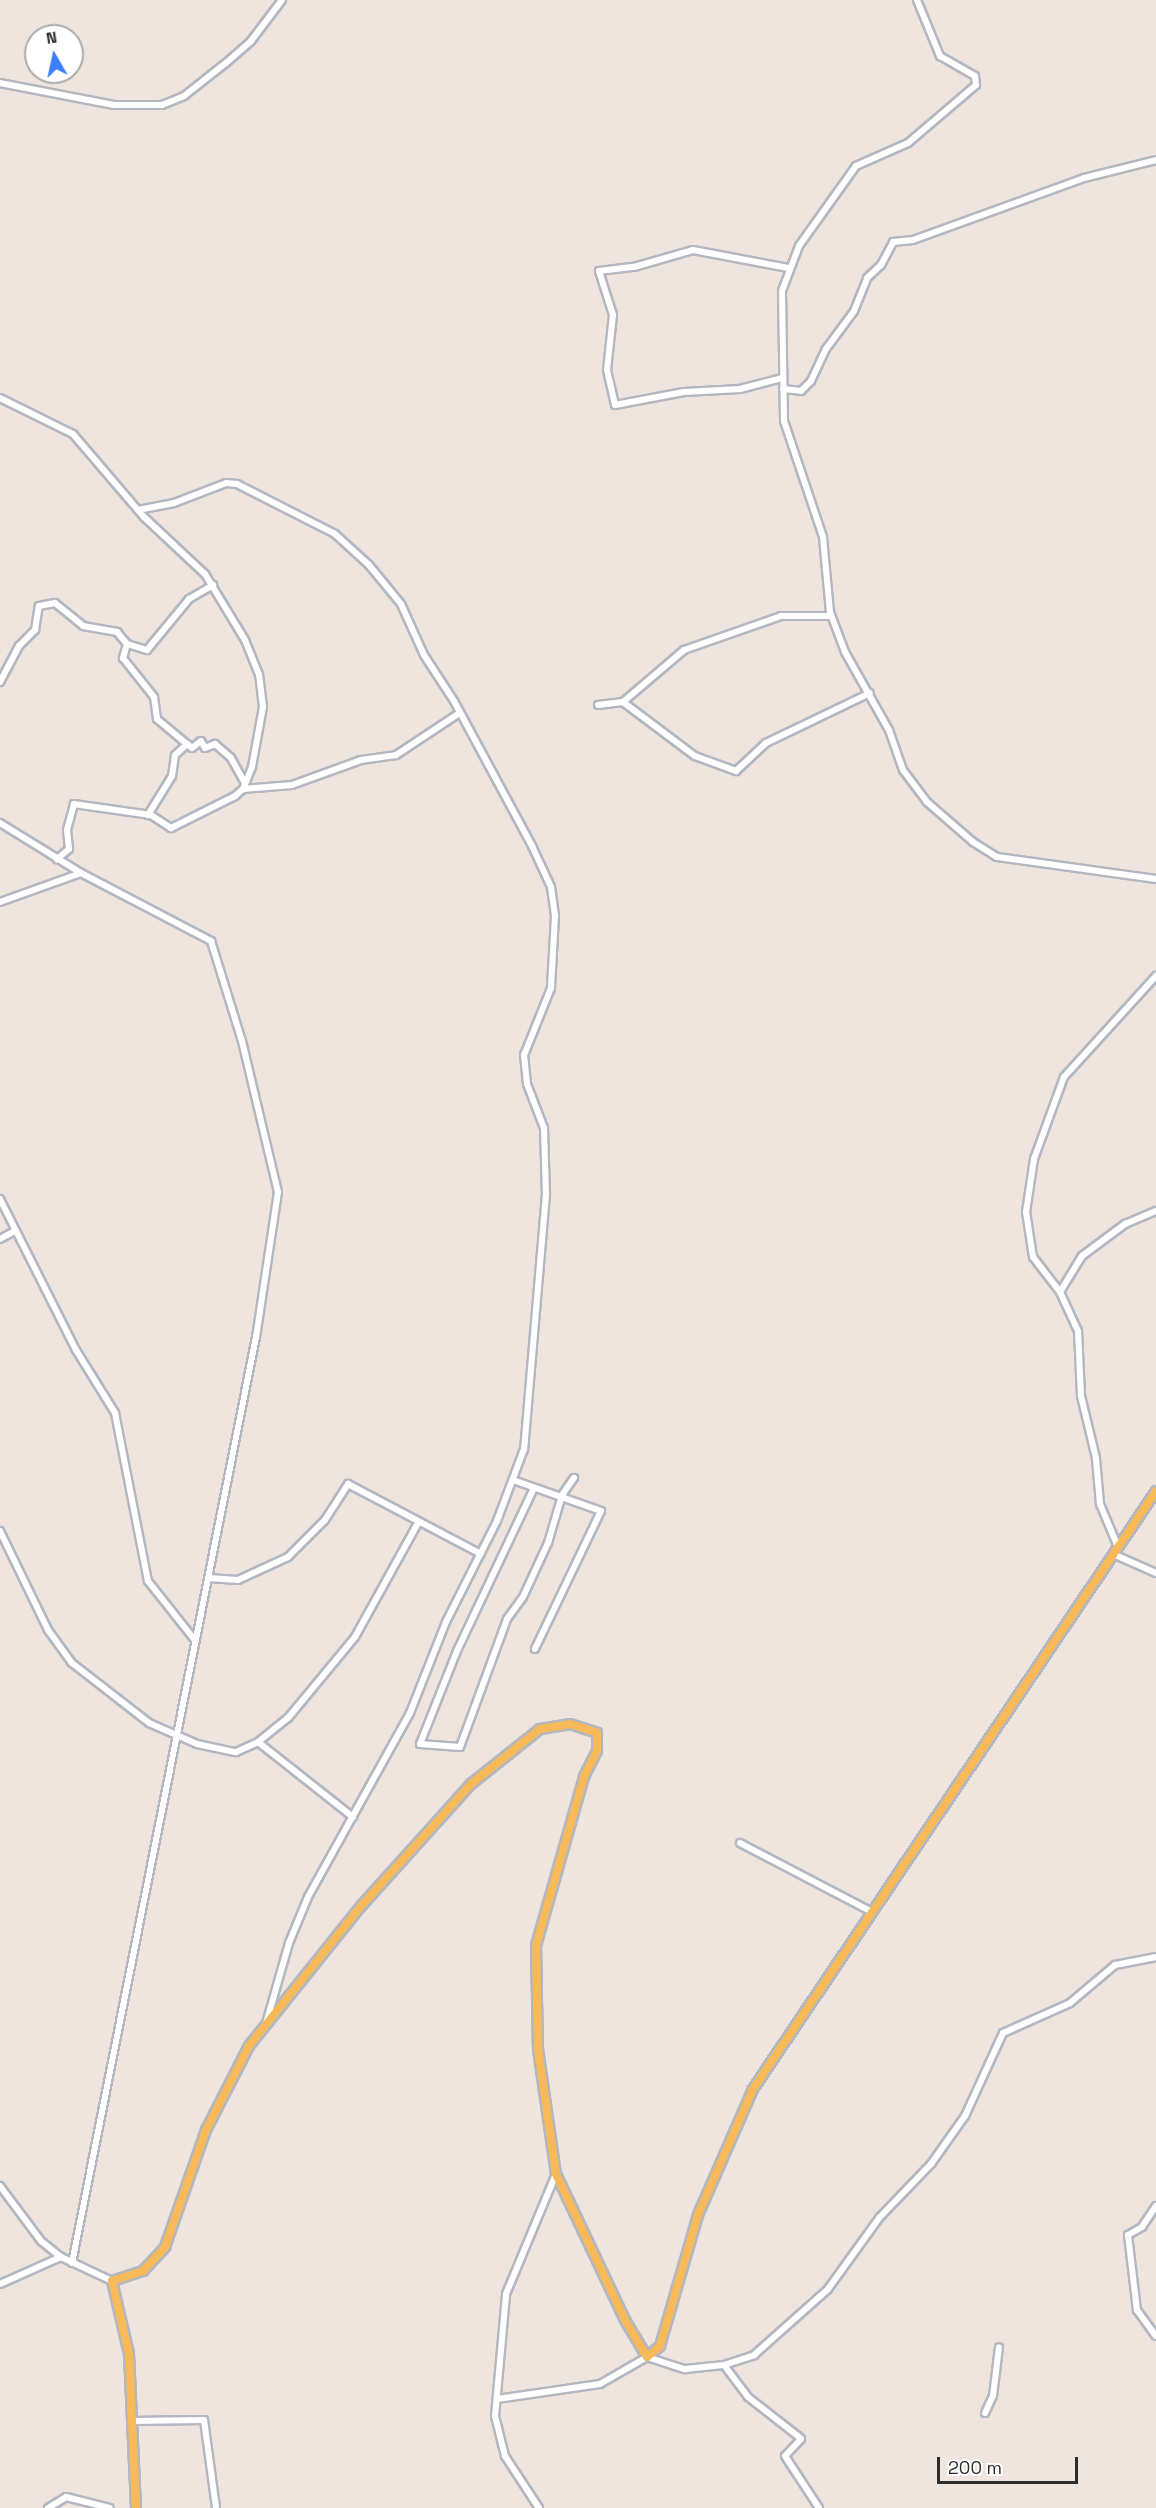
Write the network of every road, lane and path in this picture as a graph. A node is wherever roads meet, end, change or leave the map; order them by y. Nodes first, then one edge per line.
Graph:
1 (282, 0) edge
2 (917, 0) edge
3 (0, 83) edge
4 (1156, 160) edge
5 (788, 268) junction
6 (782, 378) junction
7 (783, 389) junction
8 (0, 398) edge
9 (138, 510) junction
10 (213, 585) junction
11 (831, 616) junction
12 (128, 644) junction
13 (0, 682) edge
14 (870, 693) junction
15 (623, 702) junction
16 (598, 705) dead end
17 (458, 714) junction
18 (187, 744) junction
19 (244, 786) junction
20 (148, 815) junction
21 (0, 822) edge
22 (57, 859) junction
23 (81, 873) junction
24 (1156, 879) edge
25 (0, 902) edge
26 (1156, 976) edge
27 (0, 1200) edge
28 (1156, 1211) edge
29 (16, 1230) junction
30 (0, 1239) edge
31 (1060, 1292) junction
32 (574, 1478) dead end
33 (513, 1480) junction
34 (534, 1488) junction
35 (1156, 1491) edge
36 (562, 1494) junction
37 (418, 1523) junction
38 (0, 1531) edge
39 (1115, 1550) junction
40 (481, 1554) junction
41 (1156, 1573) edge
42 (208, 1578) junction
43 (194, 1639) junction
44 (535, 1649) dead end
45 (176, 1735) junction
46 (258, 1742) junction
47 (353, 1817) junction
48 (740, 1843) dead end
49 (873, 1912) junction
50 (1156, 1957) edge
51 (266, 2024) junction
52 (556, 2174) junction
53 (0, 2186) edge
54 (1156, 2206) edge
55 (61, 2257) junction
56 (72, 2262) junction
57 (112, 2281) junction
58 (0, 2283) edge
59 (1156, 2336) edge
60 (999, 2347) dead end
61 (647, 2357) junction
62 (724, 2365) junction
63 (497, 2399) junction
64 (985, 2413) dead end
65 (131, 2421) junction
66 (48, 2508) edge
67 (110, 2508) edge
68 (136, 2508) edge
69 (216, 2508) edge
70 (539, 2508) edge
71 (819, 2508) edge

1 - 3 street
2 - 5 street
4 - 7 street
5 - 6 street
5 - 6 street
6 - 7 street
7 - 11 street
8 - 9 street
9 - 10 street
9 - 17 street
10 - 12 street
10 - 19 street
11 - 14 street
11 - 15 street
12 - 13 street
12 - 18 street
14 - 15 street
14 - 24 street
15 - 16 street
17 - 19 street
17 - 33 street
18 - 19 street
18 - 20 street
19 - 20 street
20 - 22 street
21 - 22 street
22 - 23 street
23 - 25 street
23 - 42 street
26 - 31 street
27 - 29 street
28 - 31 street
29 - 30 street
29 - 43 street
31 - 39 street
32 - 36 street
33 - 34 street
33 - 40 street
34 - 36 street
34 - 36 street
35 - 39 main road
36 - 44 street
37 - 40 street
37 - 42 street
37 - 46 street
38 - 45 street
39 - 41 street
39 - 49 main road
40 - 47 street
42 - 43 street
43 - 45 street
45 - 46 street
45 - 56 street
46 - 47 street
47 - 51 street
48 - 49 street
49 - 61 main road
50 - 62 street
51 - 52 main road
51 - 57 main road
52 - 61 main road
52 - 63 street
53 - 55 street
54 - 59 street
55 - 56 street
55 - 58 street
56 - 57 street
57 - 65 main road
60 - 64 street
61 - 62 street
61 - 63 street
62 - 71 street
63 - 70 street
65 - 68 main road
65 - 69 street
66 - 67 street

